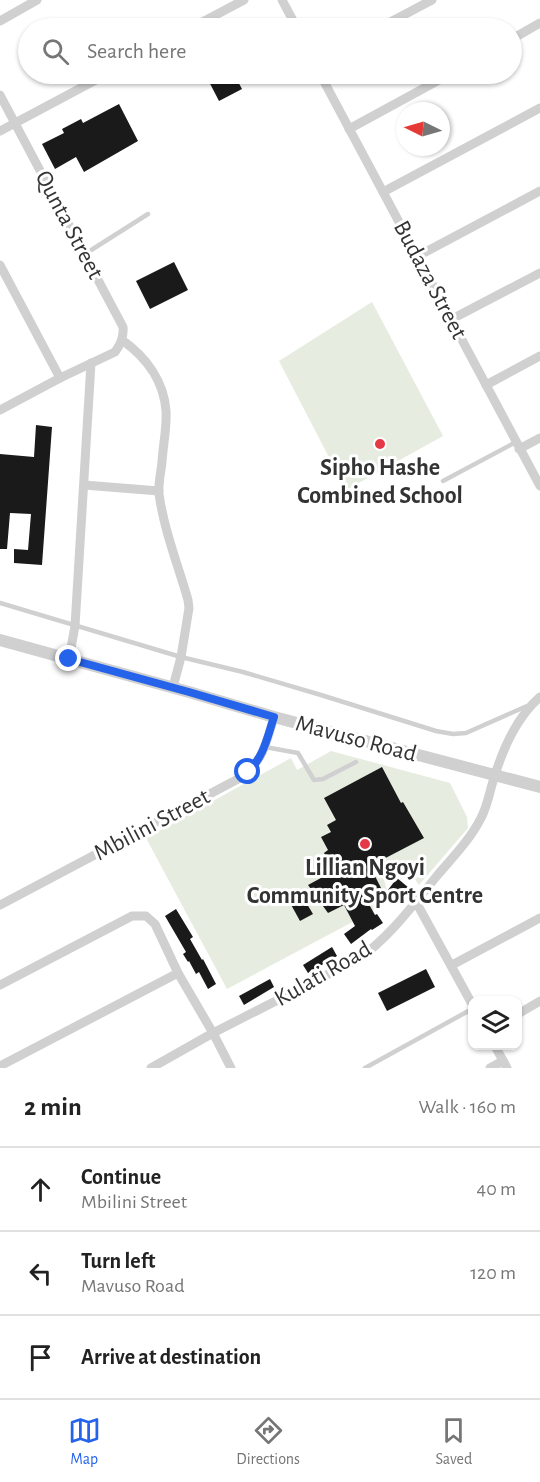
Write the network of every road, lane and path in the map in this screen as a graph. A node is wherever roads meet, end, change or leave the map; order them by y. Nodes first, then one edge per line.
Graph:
1 (37, 0) edge
2 (244, 0) edge
3 (282, 0) edge
4 (432, 0) edge
5 (210, 18) edge
6 (292, 18) edge
7 (398, 18) edge
8 (0, 21) edge
9 (540, 24) edge
10 (522, 34) edge
11 (88, 84) edge
12 (325, 84) edge
13 (432, 84) edge
14 (0, 95) edge
15 (540, 108) edge
16 (15, 123) junction
17 (349, 129) junction
18 (0, 131) edge
19 (540, 191) edge
20 (382, 192) junction
21 (148, 214) dead end
22 (85, 254) junction
23 (418, 256) junction
24 (0, 265) edge
25 (540, 273) edge
26 (452, 319) junction
27 (122, 340) junction
28 (540, 356) edge
29 (91, 363) junction
30 (60, 378) junction
31 (486, 385) junction
32 (0, 410) edge
33 (540, 438) edge
34 (518, 445) junction
35 (443, 481) dead end
36 (84, 485) junction
37 (540, 486) edge
38 (159, 490) junction
39 (0, 603) edge
40 (75, 626) junction
41 (0, 640) edge
42 (181, 657) junction
43 (69, 659) junction
44 (172, 687) junction
45 (536, 700) edge
46 (274, 717) junction
47 (265, 747) junction
48 (356, 762) dead end
49 (494, 776) junction
50 (540, 787) edge
51 (416, 902) junction
52 (0, 905) edge
53 (540, 918) edge
54 (452, 965) junction
55 (178, 973) junction
56 (0, 985) edge
57 (468, 996) edge
58 (540, 1001) edge
59 (468, 1011) edge
60 (522, 1012) edge
61 (213, 1033) junction
62 (497, 1050) edge
63 (505, 1064) edge
64 (0, 1066) edge
65 (151, 1068) edge
66 (231, 1068) edge
67 (365, 1068) edge
68 (490, 1068) edge

1 - 8 street
2 - 5 street
3 - 6 street
4 - 7 street
9 - 10 street
11 - 16 street
12 - 17 street, Budaza Street
13 - 17 street
14 - 16 street, Qunta Street
15 - 20 street
16 - 18 street
16 - 22 street, Qunta Street
17 - 20 street, Budaza Street
19 - 23 street
20 - 23 street, Budaza Street
21 - 22 lane
22 - 27 street, Qunta Street
23 - 26 street, Budaza Street
24 - 30 street
25 - 26 street
26 - 31 street, Budaza Street
27 - 29 street
27 - 38 street
28 - 31 street
29 - 30 street
29 - 36 street
30 - 32 street
31 - 34 street, Budaza Street
33 - 34 street
34 - 35 lane
34 - 37 street, Budaza Street
36 - 38 street
36 - 40 street
38 - 42 street
39 - 40 lane
40 - 42 lane
40 - 43 street
41 - 43 street, Mavuso Road
42 - 44 street
42 - 45 lane
43 - 44 street, Mavuso Road
44 - 46 street, Mavuso Road
45 - 49 street, Kulati Road
46 - 47 street, Mbilini Street
46 - 49 street, Mavuso Road
47 - 48 lane
47 - 52 street, Mbilini Street
49 - 50 street, Mavuso Road
49 - 51 street, Kulati Road
51 - 54 street
51 - 61 street, Kulati Road
53 - 54 street
54 - 57 street
55 - 56 street
55 - 61 street
55 - 64 street
58 - 60 street
59 - 67 lane
61 - 65 street, Kulati Road
61 - 66 street
62 - 63 street
63 - 68 street

